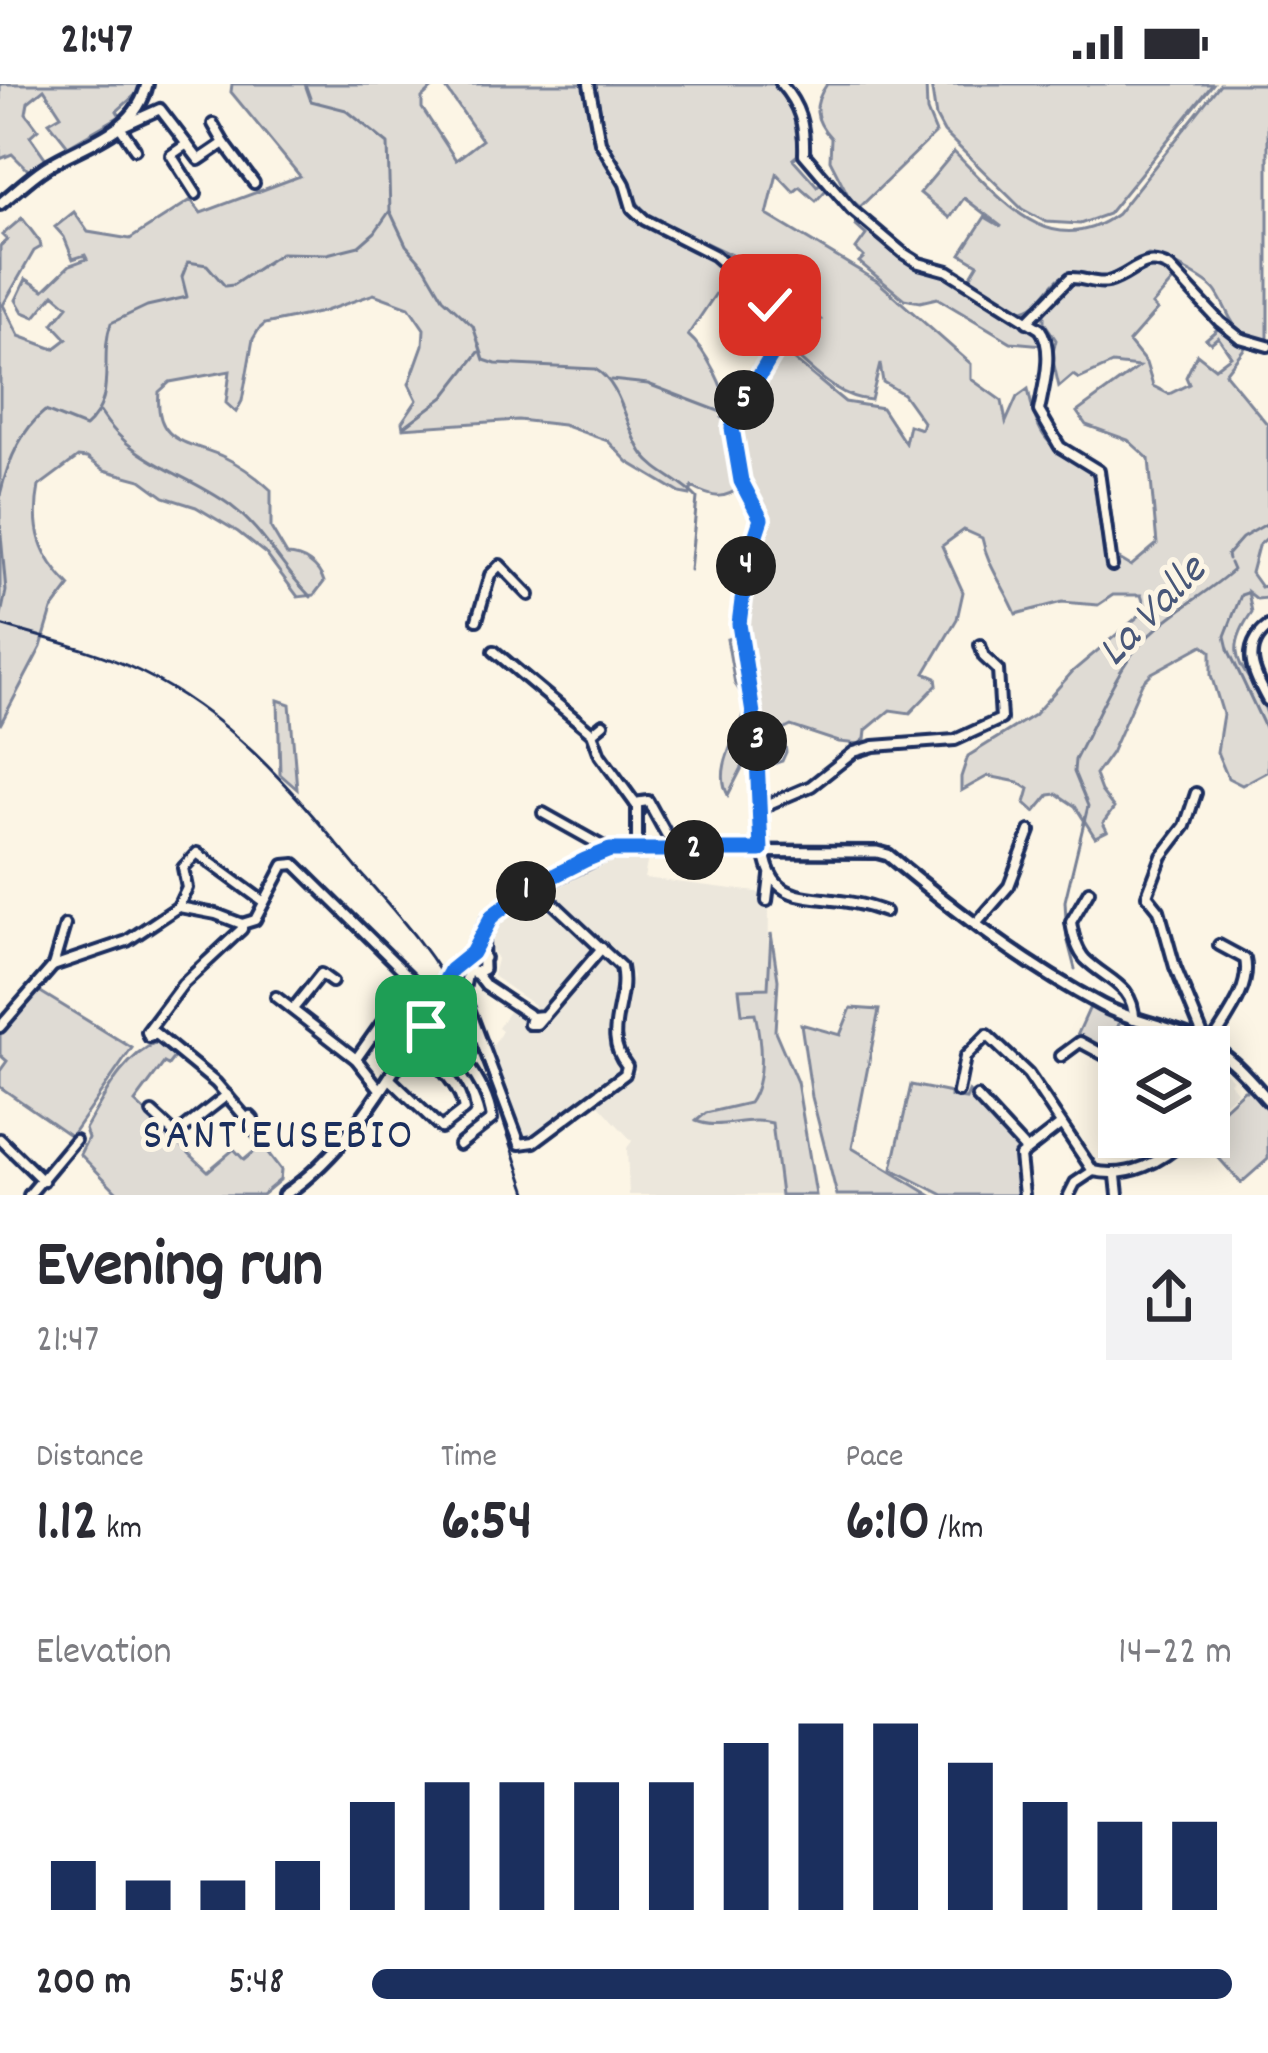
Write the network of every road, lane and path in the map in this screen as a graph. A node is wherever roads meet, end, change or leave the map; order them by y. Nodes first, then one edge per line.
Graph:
1 (147, 84) edge
2 (589, 84) edge
3 (781, 84) edge
4 (135, 120) junction
5 (213, 124) dead end
6 (120, 128) junction
7 (183, 140) junction
8 (224, 143) junction
9 (134, 149) dead end
10 (254, 183) dead end
11 (196, 194) dead end
12 (0, 204) edge
13 (1028, 322) junction
14 (1268, 346) edge
15 (1112, 566) dead end
16 (529, 595) dead end
17 (477, 620) dead end
18 (1268, 627) edge
19 (980, 645) dead end
20 (494, 650) dead end
21 (1268, 700) edge
22 (603, 724) dead end
23 (592, 733) junction
24 (1196, 793) dead end
25 (635, 803) junction
26 (762, 810) junction
27 (543, 813) dead end
28 (1030, 831) dead end
29 (610, 850) junction
30 (637, 850) junction
31 (675, 850) junction
32 (761, 850) junction
33 (770, 876) junction
34 (536, 887) junction
35 (1089, 891) dead end
36 (767, 901) dead end
37 (264, 902) junction
38 (178, 907) junction
39 (885, 912) dead end
40 (65, 925) dead end
41 (242, 926) junction
42 (974, 926) junction
43 (1220, 945) dead end
44 (602, 948) junction
45 (53, 965) junction
46 (474, 965) junction
47 (311, 967) dead end
48 (321, 974) junction
49 (332, 982) dead end
50 (276, 997) dead end
51 (434, 1001) junction
52 (293, 1009) junction
53 (528, 1014) dead end
54 (544, 1016) dead end
55 (383, 1021) dead end
56 (1134, 1021) junction
57 (422, 1023) junction
58 (1152, 1026) edge
59 (1199, 1026) edge
60 (1218, 1026) edge
61 (0, 1028) edge
62 (412, 1040) junction
63 (1098, 1052) edge
64 (1060, 1056) dead end
65 (356, 1059) junction
66 (1230, 1065) edge
67 (388, 1076) junction
68 (379, 1088) junction
69 (958, 1092) dead end
70 (227, 1094) junction
71 (977, 1097) dead end
72 (1268, 1100) edge
73 (152, 1113) dead end
74 (1060, 1125) junction
75 (0, 1139) edge
76 (75, 1140) dead end
77 (263, 1142) dead end
78 (459, 1145) dead end
79 (1026, 1150) junction
80 (1160, 1158) edge
81 (1093, 1171) junction
82 (1116, 1176) junction
83 (43, 1181) junction
84 (28, 1195) edge
85 (284, 1195) edge
86 (1024, 1195) edge
87 (1069, 1195) edge
88 (1118, 1195) edge

1 - 4 street
2 - 26 street
3 - 13 street
4 - 6 street
4 - 7 street
5 - 8 street
6 - 9 street
6 - 12 street
7 - 8 street
7 - 11 street
8 - 10 street
13 - 14 street
13 - 15 street
16 - 17 street
18 - 21 street
19 - 26 street
20 - 23 street
22 - 23 street
23 - 25 street
24 - 59 street
25 - 30 street
25 - 31 street
26 - 32 street
27 - 29 street
28 - 42 street
29 - 30 street
29 - 34 street
30 - 31 street
31 - 32 street
32 - 33 street
32 - 42 street
33 - 36 street
33 - 39 street
34 - 44 street
34 - 46 street
35 - 56 street
37 - 38 street
37 - 41 street
37 - 51 street
38 - 41 street
38 - 45 street
40 - 45 street
41 - 70 street
42 - 56 street
43 - 60 street
44 - 46 street
44 - 54 street
45 - 61 street
46 - 51 street
46 - 53 street
47 - 48 street
48 - 49 street
48 - 52 street
50 - 52 street
51 - 57 street
52 - 65 street
55 - 65 street
56 - 58 street
57 - 62 street
57 - 78 street
62 - 67 street
62 - 67 street
63 - 64 street
65 - 68 street
66 - 72 street
67 - 68 street
68 - 85 street
69 - 74 street
70 - 73 street
70 - 77 street
71 - 79 street
74 - 79 street
74 - 81 street
75 - 83 street
76 - 83 street
79 - 86 street
80 - 82 street
81 - 82 street
81 - 87 street
82 - 88 street
83 - 84 street

